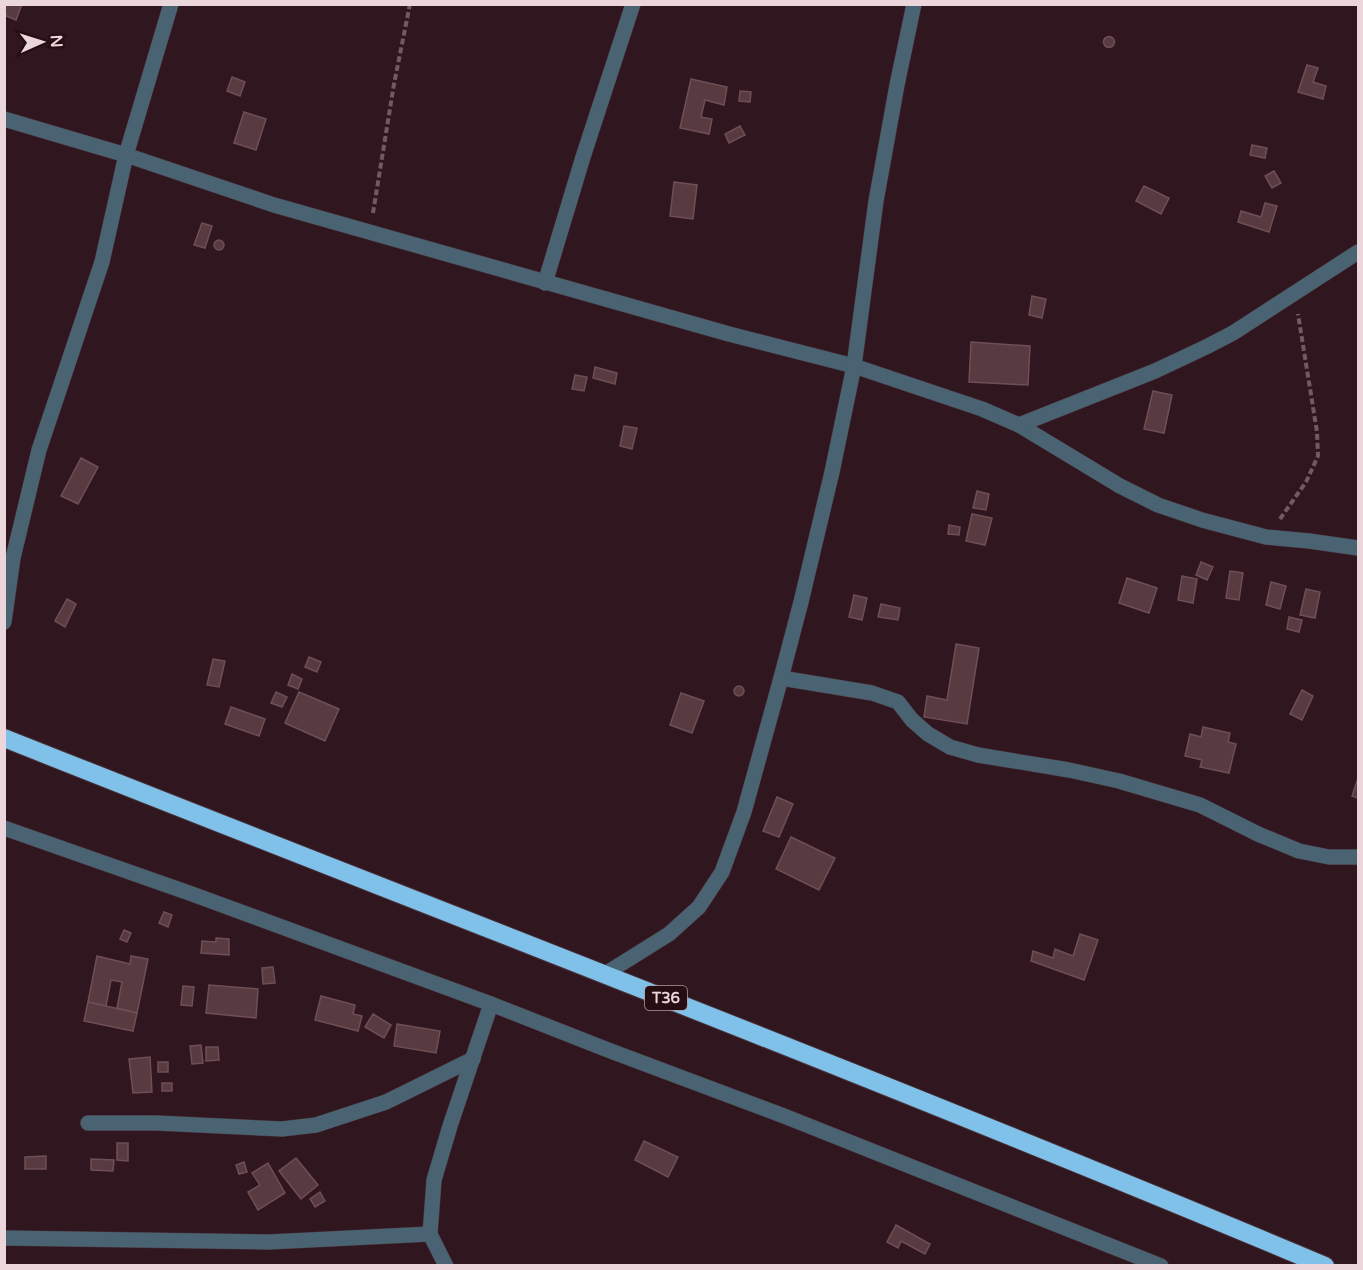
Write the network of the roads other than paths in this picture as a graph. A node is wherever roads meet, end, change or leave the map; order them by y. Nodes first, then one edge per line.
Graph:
1 (171, 4) edge
2 (633, 4) edge
3 (914, 4) edge
4 (4, 118) edge
5 (126, 155) junction
6 (1359, 252) edge
7 (545, 283) junction
8 (854, 366) junction
9 (1019, 425) junction
10 (1359, 549) edge
11 (4, 622) edge
12 (781, 678) junction
13 (4, 738) edge
14 (4, 828) edge
15 (1359, 857) edge
16 (605, 974) junction
17 (491, 1004) junction
18 (473, 1059) junction
19 (88, 1123) dead end
20 (430, 1234) junction
21 (4, 1238) edge
22 (446, 1266) edge
23 (1161, 1266) edge
24 (1325, 1266) edge

1 - 5 street
2 - 7 street
3 - 8 street
4 - 5 street
5 - 7 street
5 - 11 street
6 - 9 street
7 - 8 street
8 - 9 street
8 - 12 street
9 - 10 street
12 - 15 street
12 - 16 street
13 - 16 highway, T36
14 - 17 street
16 - 24 highway, T36
17 - 18 street
17 - 23 street
18 - 19 street
18 - 20 street
20 - 21 street
20 - 22 street

